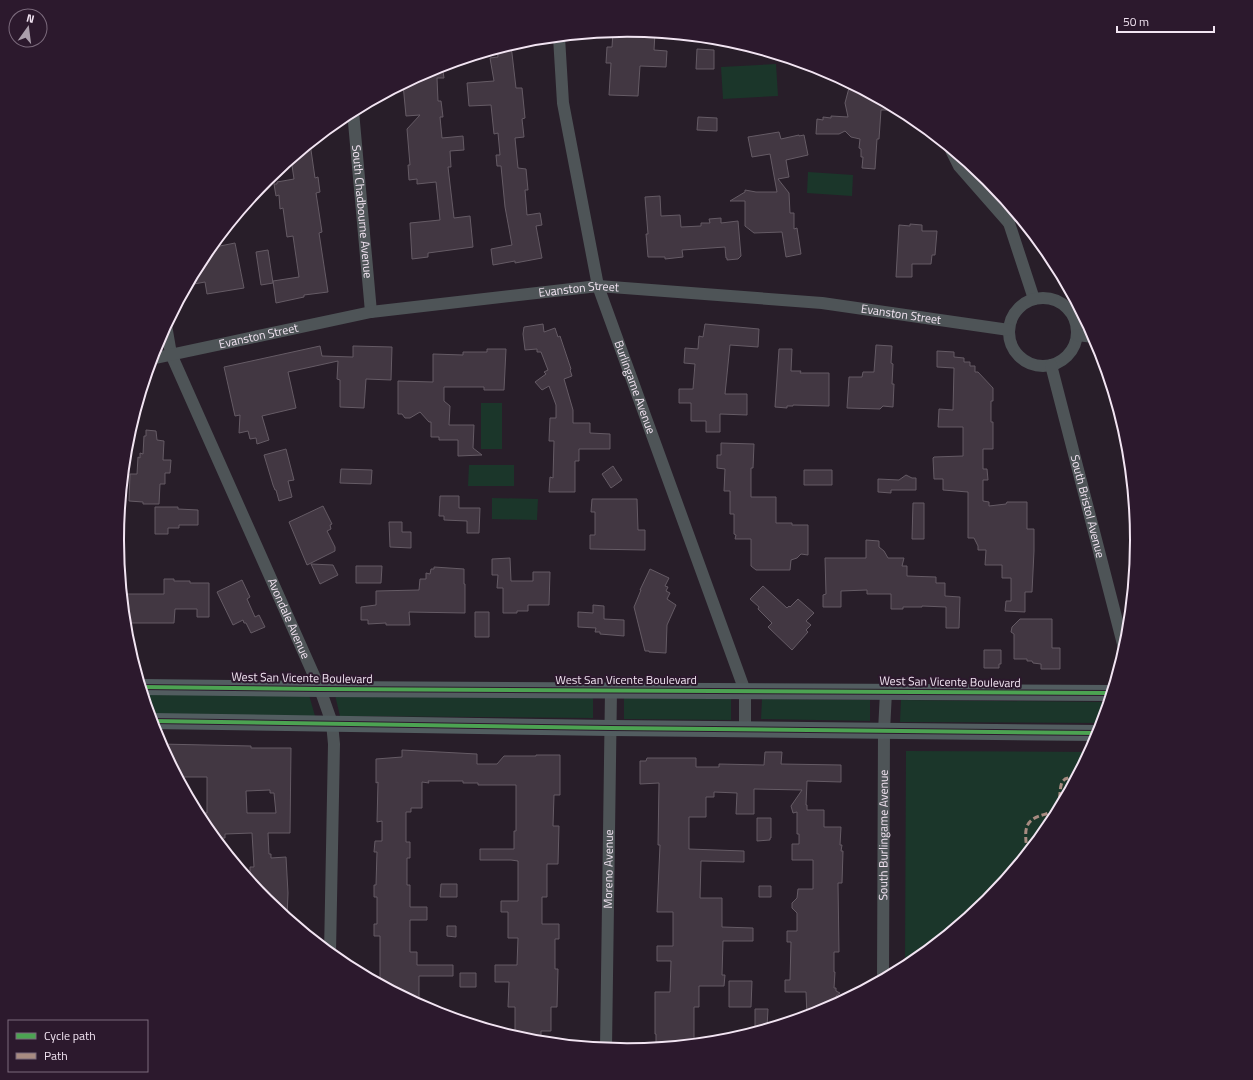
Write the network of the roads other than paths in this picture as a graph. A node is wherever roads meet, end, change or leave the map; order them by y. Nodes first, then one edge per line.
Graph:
1 (560, 41) edge
2 (354, 118) edge
3 (956, 161) edge
4 (1010, 214) edge
5 (1009, 223) junction
6 (598, 286) junction
7 (1034, 299) junction
8 (372, 312) junction
9 (1009, 330) junction
10 (168, 335) edge
11 (1078, 335) junction
12 (1086, 336) edge
13 (171, 354) junction
14 (158, 357) edge
15 (1051, 365) junction
16 (1121, 635) edge
17 (146, 687) edge
18 (320, 689) junction
19 (611, 690) junction
20 (745, 691) junction
21 (886, 692) junction
22 (1106, 693) edge
23 (158, 721) edge
24 (332, 723) junction
25 (610, 728) junction
26 (745, 729) junction
27 (884, 731) junction
28 (1091, 733) edge
29 (330, 946) edge
30 (883, 973) edge
31 (606, 1042) edge

1 - 6 street, Burlingame Avenue
2 - 8 street, South Chadbourne Avenue
3 - 5 street
4 - 5 street
5 - 7 street
6 - 8 street, Evanston Street
6 - 9 street, Evanston Street
6 - 20 street, Burlingame Avenue
7 - 9 street
7 - 11 street
8 - 13 street, Evanston Street
9 - 15 street
10 - 13 street, Avondale Avenue
11 - 12 street
11 - 15 street
13 - 14 street, Evanston Street
13 - 18 street, Avondale Avenue
15 - 16 street, South Bristol Avenue
17 - 18 main road, West San Vicente Boulevard
18 - 19 main road, West San Vicente Boulevard
18 - 24 street, Avondale Avenue
19 - 20 main road, West San Vicente Boulevard
19 - 25 street, Moreno Avenue
20 - 21 main road, West San Vicente Boulevard
20 - 26 street, Burlingame Avenue
21 - 22 main road, West San Vicente Boulevard
21 - 27 street, South Burlingame Avenue
23 - 24 main road
24 - 25 main road
24 - 29 street, Avondale Avenue
25 - 26 main road
25 - 31 street, Moreno Avenue
26 - 27 main road
27 - 28 main road
27 - 30 street, South Burlingame Avenue

